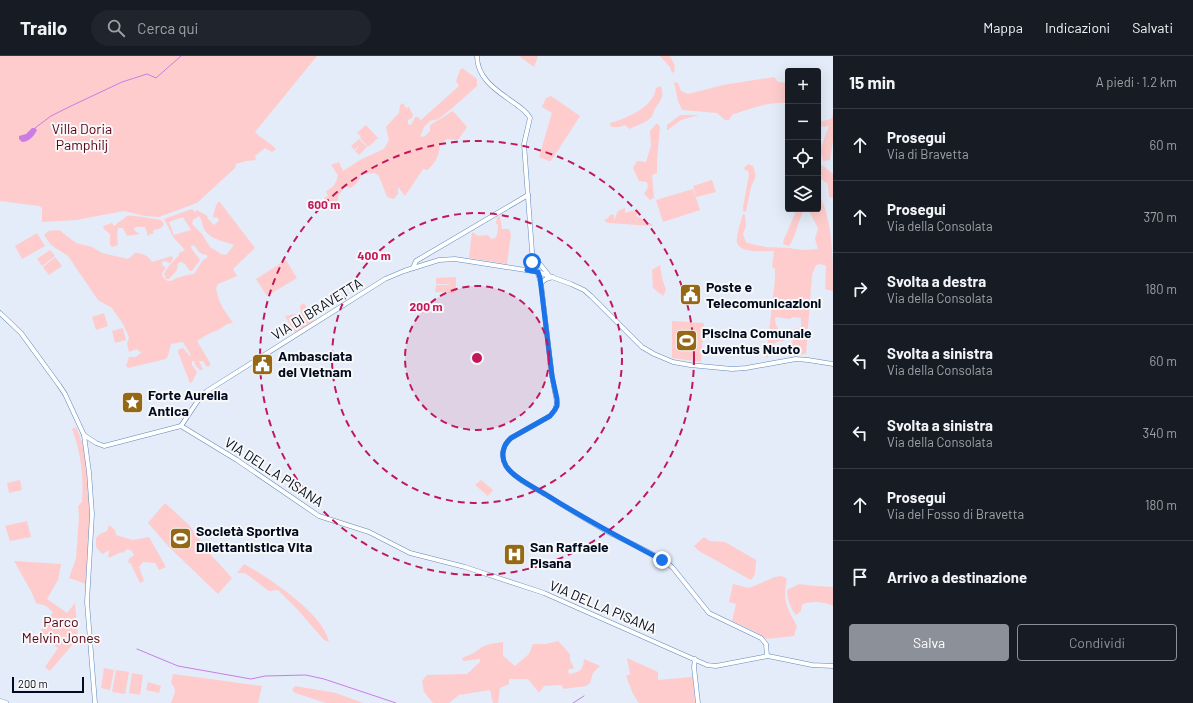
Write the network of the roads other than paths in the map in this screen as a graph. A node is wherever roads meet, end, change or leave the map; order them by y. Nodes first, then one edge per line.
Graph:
1 (477, 56) edge
2 (528, 195) junction
3 (533, 254) junction
4 (413, 268) junction
5 (527, 270) junction
6 (538, 272) junction
7 (548, 275) junction
8 (553, 277) junction
9 (541, 283) junction
10 (0, 313) edge
11 (833, 364) edge
12 (181, 426) junction
13 (84, 435) junction
14 (96, 443) junction
15 (86, 448) junction
16 (767, 656) junction
17 (693, 659) junction
18 (701, 662) junction
19 (833, 666) edge
20 (694, 667) junction
21 (0, 701) edge
22 (6, 703) edge
23 (95, 703) edge
24 (698, 703) edge

1 - 2 main road
2 - 3 main road
2 - 4 main road
3 - 5 main road
3 - 6 main road
3 - 7 main road
4 - 5 main road, VIA DI BRAVETTA
4 - 12 main road, VIA DI BRAVETTA
5 - 6 main road, VIA DI BRAVETTA
6 - 7 main road, VIA DI BRAVETTA
6 - 9 main road
7 - 8 main road, VIA DI BRAVETTA
8 - 9 main road
8 - 11 main road, VIA DI BRAVETTA
9 - 16 main road
10 - 13 main road
12 - 14 main road
12 - 17 main road, VIA DELLA PISANA
13 - 14 main road
13 - 15 main road
14 - 15 main road
15 - 23 main road
16 - 18 main road, VIA DELLA PISANA
16 - 19 main road, VIA DELLA PISANA
17 - 18 main road, VIA DELLA PISANA
17 - 20 main road
18 - 20 main road
20 - 24 main road
21 - 22 main road

